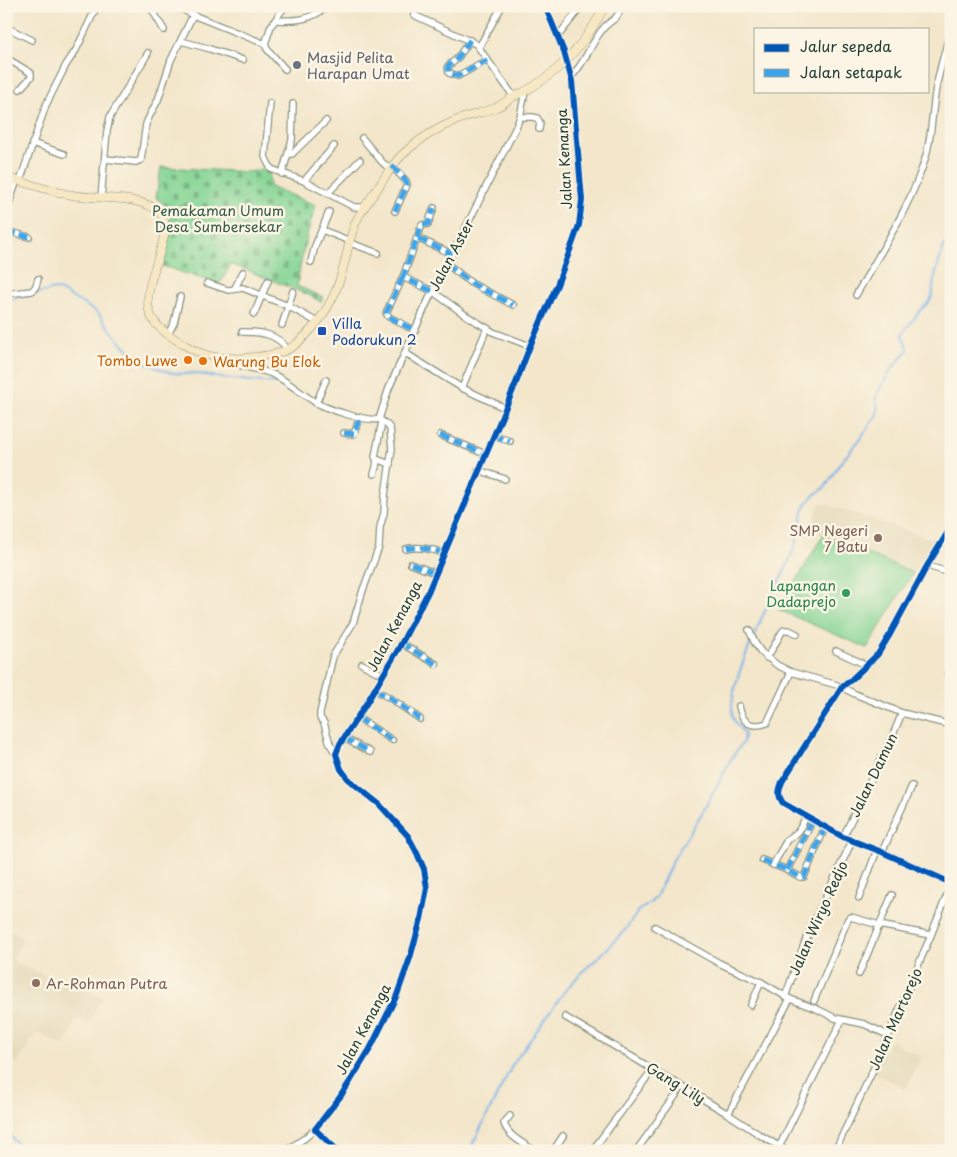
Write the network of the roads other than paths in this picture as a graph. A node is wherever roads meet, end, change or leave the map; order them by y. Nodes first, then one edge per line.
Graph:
1 (97, 6) edge
2 (150, 6) edge
3 (177, 6) edge
4 (285, 6) edge
5 (327, 6) edge
6 (502, 6) edge
7 (545, 6) edge
8 (582, 6) edge
9 (605, 6) edge
10 (622, 6) edge
11 (193, 15) junction
12 (414, 15) dead end
13 (276, 20) junction
14 (6, 27) edge
15 (951, 29) edge
16 (164, 30) dead end
17 (558, 36) junction
18 (32, 40) dead end
19 (470, 40) junction
20 (181, 41) junction
21 (265, 44) junction
22 (479, 47) junction
23 (148, 53) dead end
24 (6, 58) edge
25 (244, 60) dead end
26 (487, 60) junction
27 (567, 61) junction
28 (285, 69) dead end
29 (571, 79) junction
30 (20, 89) dead end
31 (525, 92) junction
32 (514, 97) junction
33 (270, 103) dead end
34 (293, 104) dead end
35 (520, 117) junction
36 (326, 120) dead end
37 (539, 130) dead end
38 (362, 138) dead end
39 (32, 143) junction
40 (334, 146) dead end
41 (64, 154) dead end
42 (289, 154) junction
43 (105, 159) junction
44 (360, 160) dead end
45 (391, 167) junction
46 (282, 174) junction
47 (6, 177) edge
48 (18, 181) junction
49 (304, 181) junction
50 (328, 193) junction
51 (101, 198) junction
52 (354, 207) junction
53 (365, 207) junction
54 (434, 208) dead end
55 (395, 211) dead end
56 (6, 212) edge
57 (330, 212) dead end
58 (357, 219) junction
59 (322, 230) junction
60 (6, 231) edge
61 (29, 237) dead end
62 (417, 238) junction
63 (350, 242) junction
64 (378, 253) dead end
65 (452, 254) junction
66 (311, 262) dead end
67 (447, 264) junction
68 (243, 272) dead end
69 (403, 277) junction
70 (38, 279) dead end
71 (268, 281) dead end
72 (207, 283) dead end
73 (235, 288) junction
74 (293, 291) dead end
75 (432, 291) junction
76 (6, 294) edge
77 (856, 295) dead end
78 (261, 296) junction
79 (180, 297) dead end
80 (513, 305) dead end
81 (288, 306) junction
82 (254, 314) dead end
83 (317, 322) junction
84 (282, 325) dead end
85 (487, 328) junction
86 (414, 330) junction
87 (242, 332) dead end
88 (168, 334) junction
89 (530, 346) junction
90 (287, 349) junction
91 (405, 353) junction
92 (224, 359) junction
93 (326, 380) dead end
94 (462, 388) junction
95 (316, 403) junction
96 (504, 408) junction
97 (360, 417) junction
98 (380, 420) junction
99 (344, 433) dead end
100 (440, 435) dead end
101 (492, 436) junction
102 (510, 441) dead end
103 (485, 454) junction
104 (377, 460) junction
105 (390, 464) junction
106 (478, 470) junction
107 (374, 474) dead end
108 (505, 479) dead end
109 (951, 527) edge
110 (406, 549) dead end
111 (444, 553) junction
112 (411, 564) dead end
113 (927, 566) junction
114 (435, 573) junction
115 (951, 573) edge
116 (750, 633) dead end
117 (797, 634) dead end
118 (401, 644) junction
119 (836, 651) dead end
120 (950, 653) edge
121 (767, 658) junction
122 (362, 664) dead end
123 (436, 664) dead end
124 (866, 665) junction
125 (791, 672) junction
126 (384, 674) junction
127 (951, 680) edge
128 (842, 687) junction
129 (374, 690) junction
130 (738, 706) dead end
131 (902, 713) junction
132 (358, 718) junction
133 (420, 719) dead end
134 (951, 726) edge
135 (344, 738) junction
136 (392, 740) dead end
137 (370, 752) dead end
138 (336, 754) junction
139 (912, 786) dead end
140 (809, 818) junction
141 (826, 827) junction
142 (843, 837) junction
143 (852, 840) junction
144 (879, 851) junction
145 (762, 860) dead end
146 (773, 865) junction
147 (787, 870) junction
148 (951, 884) edge
149 (892, 895) dead end
150 (859, 898) dead end
151 (879, 925) junction
152 (655, 927) dead end
153 (931, 935) junction
154 (859, 974) dead end
155 (761, 982) junction
156 (787, 998) junction
157 (814, 1001) dead end
158 (751, 1005) dead end
159 (565, 1017) dead end
160 (842, 1020) junction
161 (888, 1036) junction
162 (653, 1069) junction
163 (682, 1087) junction
164 (728, 1114) junction
165 (510, 1116) dead end
166 (315, 1129) junction
167 (563, 1136) dead end
168 (6, 1147) edge
169 (780, 1147) junction
170 (12, 1151) edge
171 (285, 1151) edge
172 (338, 1151) edge
173 (386, 1151) edge
174 (395, 1151) edge
175 (535, 1151) edge
176 (553, 1151) edge
177 (592, 1151) edge
178 (636, 1151) edge
179 (787, 1151) edge
180 (835, 1151) edge

1 - 39 street
2 - 16 street
3 - 11 street
4 - 13 street
5 - 13 street
6 - 22 street
7 - 17 street, Jalan Kenanga
8 - 17 street
9 - 27 main road
10 - 29 street
11 - 20 street
11 - 21 street
12 - 19 street
13 - 21 street
14 - 18 street
15 - 77 street
17 - 27 street, Jalan Kenanga
19 - 22 street
19 - 26 street
20 - 25 street
20 - 43 street
21 - 28 street
22 - 26 street
23 - 43 street
24 - 30 street
26 - 32 street
27 - 29 street, Jalan Kenanga
27 - 31 main road
29 - 89 street, Jalan Kenanga
31 - 32 main road
31 - 35 street, Jalan Aster
32 - 45 main road
33 - 46 street
34 - 42 street
35 - 37 street
35 - 65 street, Jalan Aster
36 - 42 street
38 - 45 street
39 - 41 street
39 - 48 street
40 - 49 street
42 - 46 street
43 - 51 street
44 - 50 street
45 - 53 main road
45 - 55 street
46 - 49 street
47 - 48 main road
48 - 51 main road
48 - 56 street
49 - 50 street
50 - 52 street
51 - 88 main road
52 - 53 street
52 - 58 street
53 - 58 main road
54 - 62 street
57 - 59 street
58 - 63 main road
59 - 63 street
59 - 66 street
60 - 61 street
62 - 65 street
62 - 69 street
63 - 64 street
63 - 83 main road
65 - 67 street, Jalan Aster
67 - 75 street, Jalan Aster
67 - 80 street
68 - 73 street
69 - 75 street
69 - 86 street
70 - 76 street
71 - 78 street
72 - 73 street
73 - 78 street
74 - 81 street
75 - 85 street
75 - 86 street, Jalan Aster
78 - 81 street
78 - 82 street
79 - 88 street
81 - 83 street
81 - 84 street
83 - 90 main road
85 - 89 street
85 - 94 street
86 - 91 street, Jalan Aster
87 - 90 street
88 - 92 main road
89 - 96 street, Jalan Kenanga
90 - 92 main road
91 - 94 street
91 - 98 street, Jalan Aster
92 - 95 street
93 - 95 street
94 - 96 street
95 - 97 street
96 - 101 street, Jalan Kenanga
97 - 98 street
97 - 99 street
98 - 104 street, Jalan Aster
98 - 105 street
100 - 103 street
101 - 102 street
101 - 103 street, Jalan Kenanga
103 - 106 street, Jalan Kenanga
104 - 105 street
104 - 107 street, Jalan Aster
105 - 138 street
106 - 108 street
106 - 111 street, Jalan Kenanga
109 - 113 street
110 - 111 street
111 - 114 street, Jalan Kenanga
112 - 114 street
113 - 115 street
113 - 124 street
114 - 118 street, Jalan Kenanga
116 - 121 street
117 - 121 street
118 - 123 street
118 - 126 street, Jalan Kenanga
119 - 124 street
120 - 127 street
121 - 125 street
122 - 126 street
124 - 128 street
125 - 128 street
125 - 130 street
126 - 129 street, Jalan Kenanga
128 - 131 street
128 - 140 street
129 - 132 street, Jalan Kenanga
129 - 133 street
131 - 134 street
131 - 142 street, Jalan Damun
132 - 135 street, Jalan Kenanga
132 - 136 street
135 - 137 street
135 - 138 street, Jalan Kenanga
138 - 166 street, Jalan Kenanga
139 - 144 street
140 - 141 street
140 - 146 street
140 - 147 street
141 - 142 street
141 - 147 street
142 - 143 street
143 - 144 street
143 - 156 street, Jalan Wiryo Redjo
144 - 148 street
144 - 150 street
145 - 146 street
146 - 147 street
148 - 153 street, Jalan Martorejo
149 - 151 street
151 - 153 street
151 - 154 street
151 - 157 street
152 - 155 street
153 - 161 street, Jalan Martorejo
155 - 156 street
155 - 158 street
156 - 160 street
156 - 164 street, Jalan Wiryo Redjo
159 - 162 street, Gang Lily
160 - 161 street
160 - 169 street
161 - 180 street, Jalan Martorejo
162 - 163 street, Gang Lily
162 - 177 street
163 - 164 street, Gang Lily
163 - 178 street
164 - 169 street, Gang Lily
165 - 175 street
166 - 171 street, Jalan Kenanga
166 - 172 street
167 - 176 street
168 - 170 main road
169 - 179 street, Gang Lily
173 - 174 street

